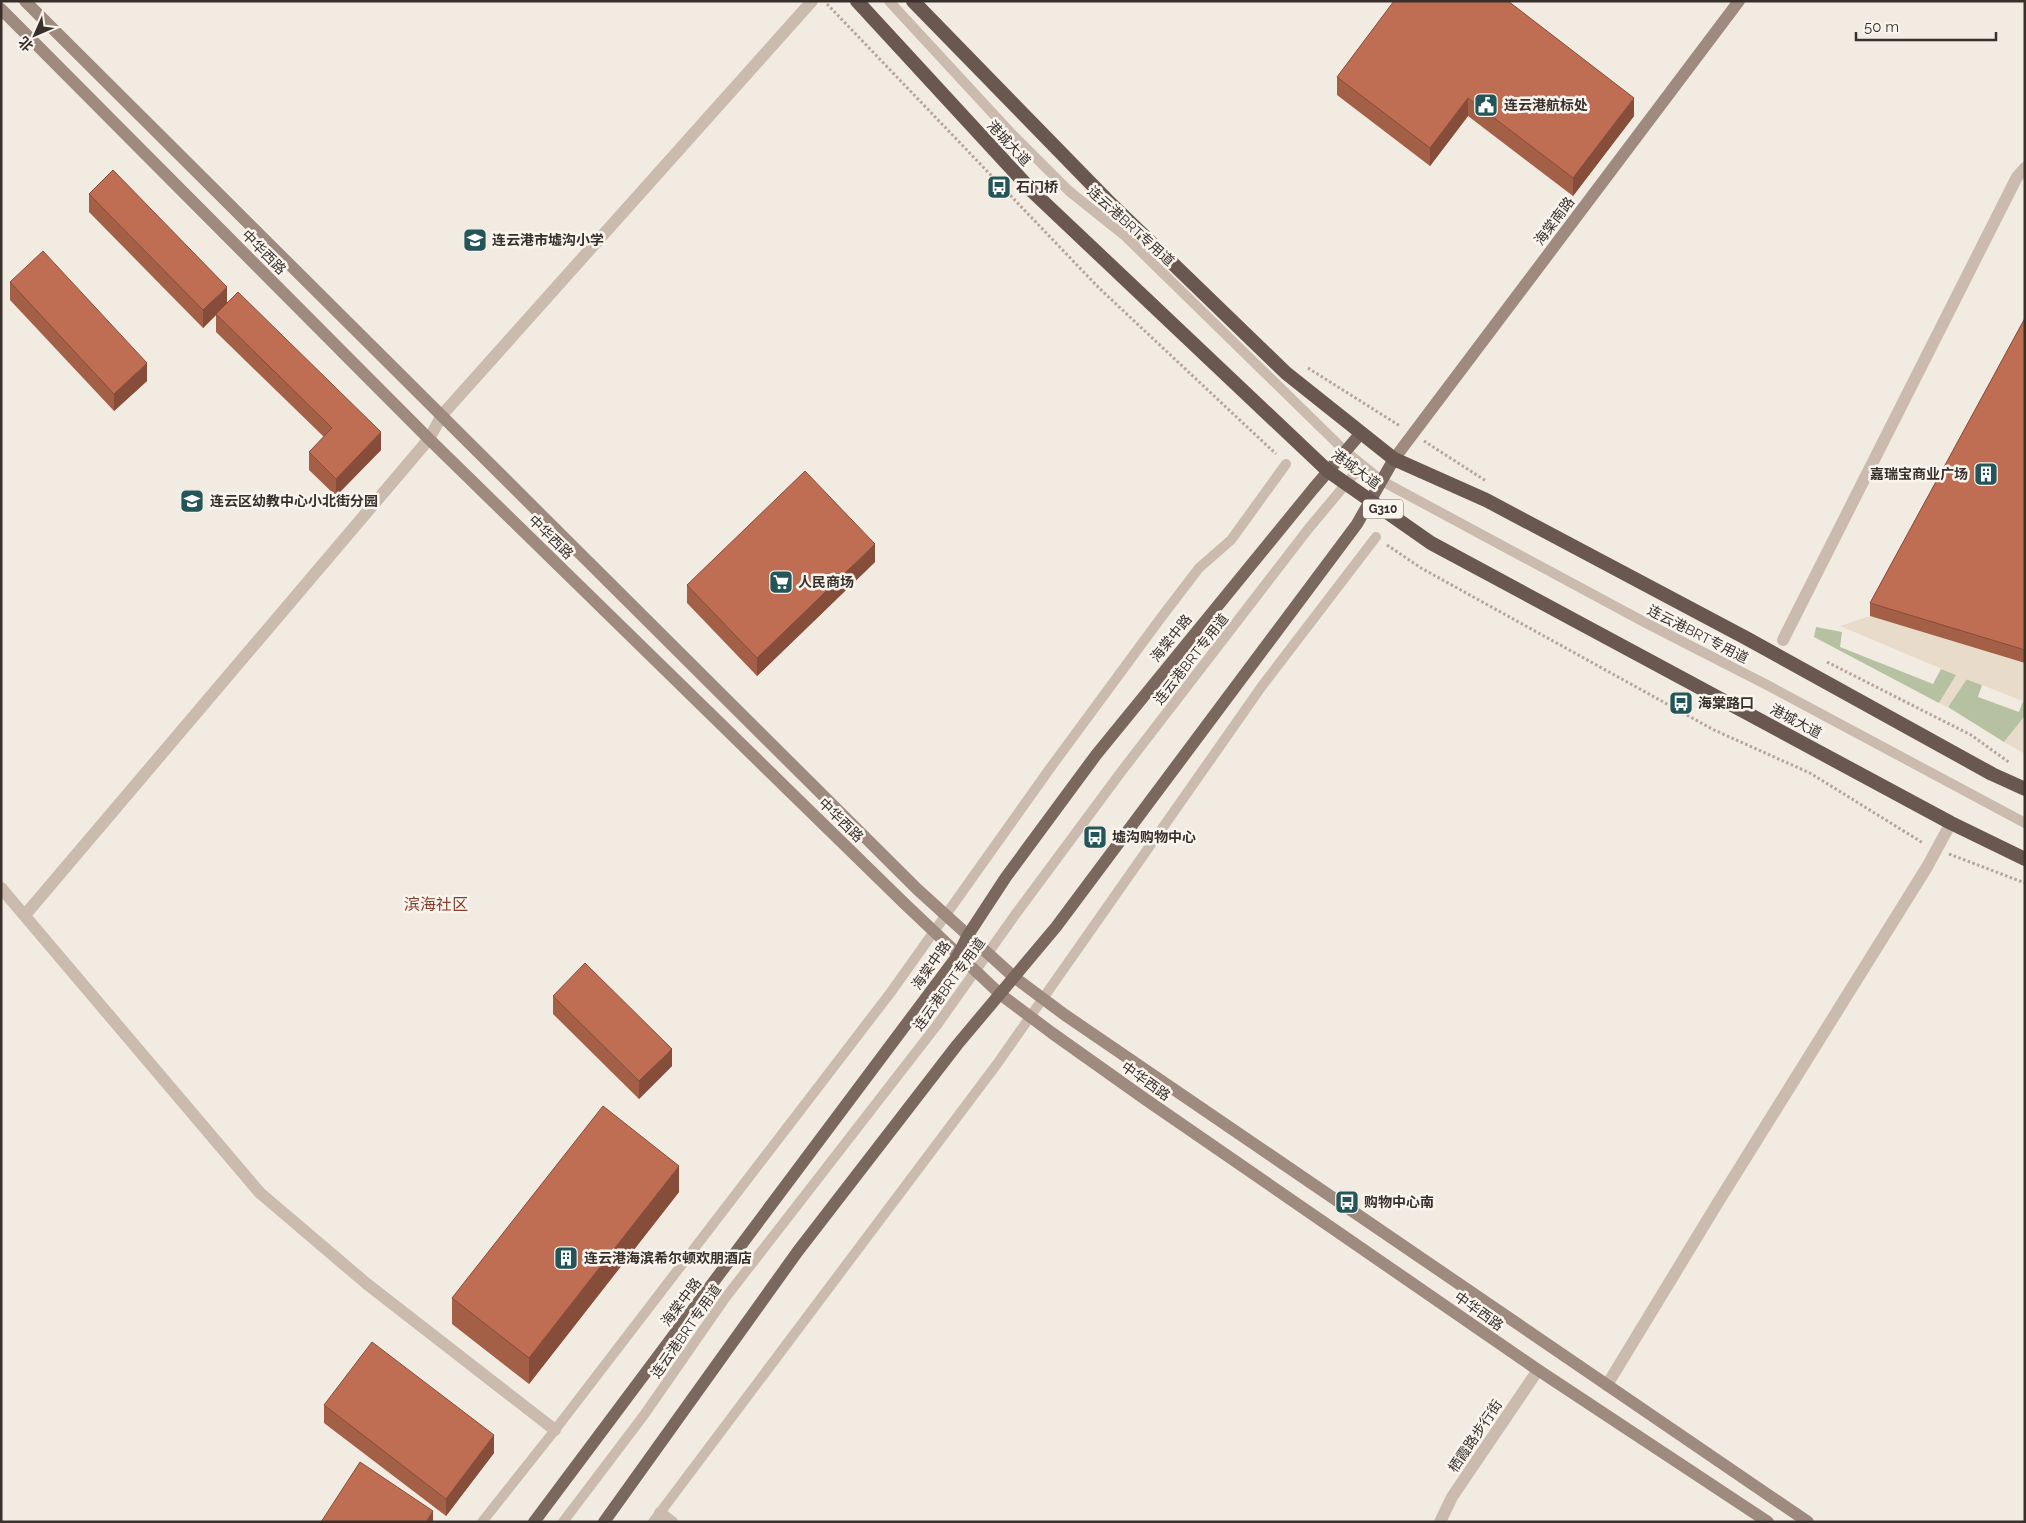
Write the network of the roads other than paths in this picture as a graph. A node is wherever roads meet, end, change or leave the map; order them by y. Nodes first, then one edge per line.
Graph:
1 (25, 1) edge
2 (812, 1) edge
3 (857, 1) edge
4 (888, 1) edge
5 (913, 1) edge
6 (1739, 1) edge
7 (1, 9) edge
8 (2025, 168) edge
9 (442, 415) junction
10 (1361, 433) junction
11 (429, 438) junction
12 (1345, 451) junction
13 (1394, 459) junction
14 (1286, 464) dead end
15 (1361, 466) junction
16 (1328, 471) junction
17 (1382, 482) junction
18 (1346, 484) junction
19 (1371, 501) junction
20 (1376, 537) dead end
21 (1782, 640) dead end
22 (2025, 789) edge
23 (1951, 823) junction
24 (2025, 823) edge
25 (2025, 859) edge
26 (1, 888) edge
27 (25, 915) junction
28 (946, 915) junction
29 (934, 932) junction
30 (968, 935) junction
31 (988, 953) junction
32 (958, 955) junction
33 (975, 971) junction
34 (1014, 976) junction
35 (1000, 994) junction
36 (1043, 998) junction
37 (1030, 1017) junction
38 (1538, 1370) junction
39 (1607, 1385) junction
40 (555, 1430) junction
41 (656, 1517) edge
42 (482, 1522) edge
43 (534, 1522) edge
44 (564, 1522) edge
45 (604, 1522) edge
46 (672, 1522) edge
47 (1440, 1522) edge
48 (1768, 1522) edge
49 (1808, 1522) edge

1 - 9 main road
2 - 9 street
3 - 16 highway, 港城大道 / G310
4 - 12 lane, 连云港BRT专用道
5 - 10 highway
6 - 13 main road, 海棠南路
7 - 11 main road, 中华西路
8 - 21 street
9 - 11 street
9 - 28 main road
10 - 12 main road, 海棠中路
10 - 13 highway
11 - 27 street
11 - 29 main road, 中华西路
12 - 15 lane, 连云港BRT专用道
12 - 16 main road, 海棠中路
13 - 17 main road
13 - 22 highway
14 - 28 lane
15 - 17 lane, 连云港BRT专用道
15 - 18 lane, 连云港BRT专用道
16 - 18 highway, 港城大道 / G310
16 - 30 main road, 海棠中路
17 - 19 main road
17 - 24 lane, 连云港BRT专用道
18 - 19 highway, 港城大道 / G310
18 - 31 lane, 连云港BRT专用道
19 - 23 highway, 港城大道 / G310
19 - 34 main road
20 - 36 lane
23 - 25 highway, 港城大道 / G310
23 - 39 street
26 - 27 street
27 - 40 street
28 - 29 lane
28 - 30 main road
29 - 32 main road, 中华西路
29 - 40 lane
30 - 31 main road
30 - 32 main road, 海棠中路
31 - 33 lane, 连云港BRT专用道
31 - 34 main road
32 - 33 main road, 中华西路
32 - 43 main road, 海棠中路
33 - 35 main road, 中华西路
33 - 44 lane, 连云港BRT专用道
34 - 35 main road
34 - 36 main road
35 - 37 main road, 中华西路
35 - 45 main road
36 - 37 lane
36 - 39 main road
37 - 38 main road, 中华西路
37 - 41 lane
38 - 47 street, 栖霞路步行街
38 - 48 main road, 中华西路
39 - 49 main road
40 - 42 lane
41 - 46 street

